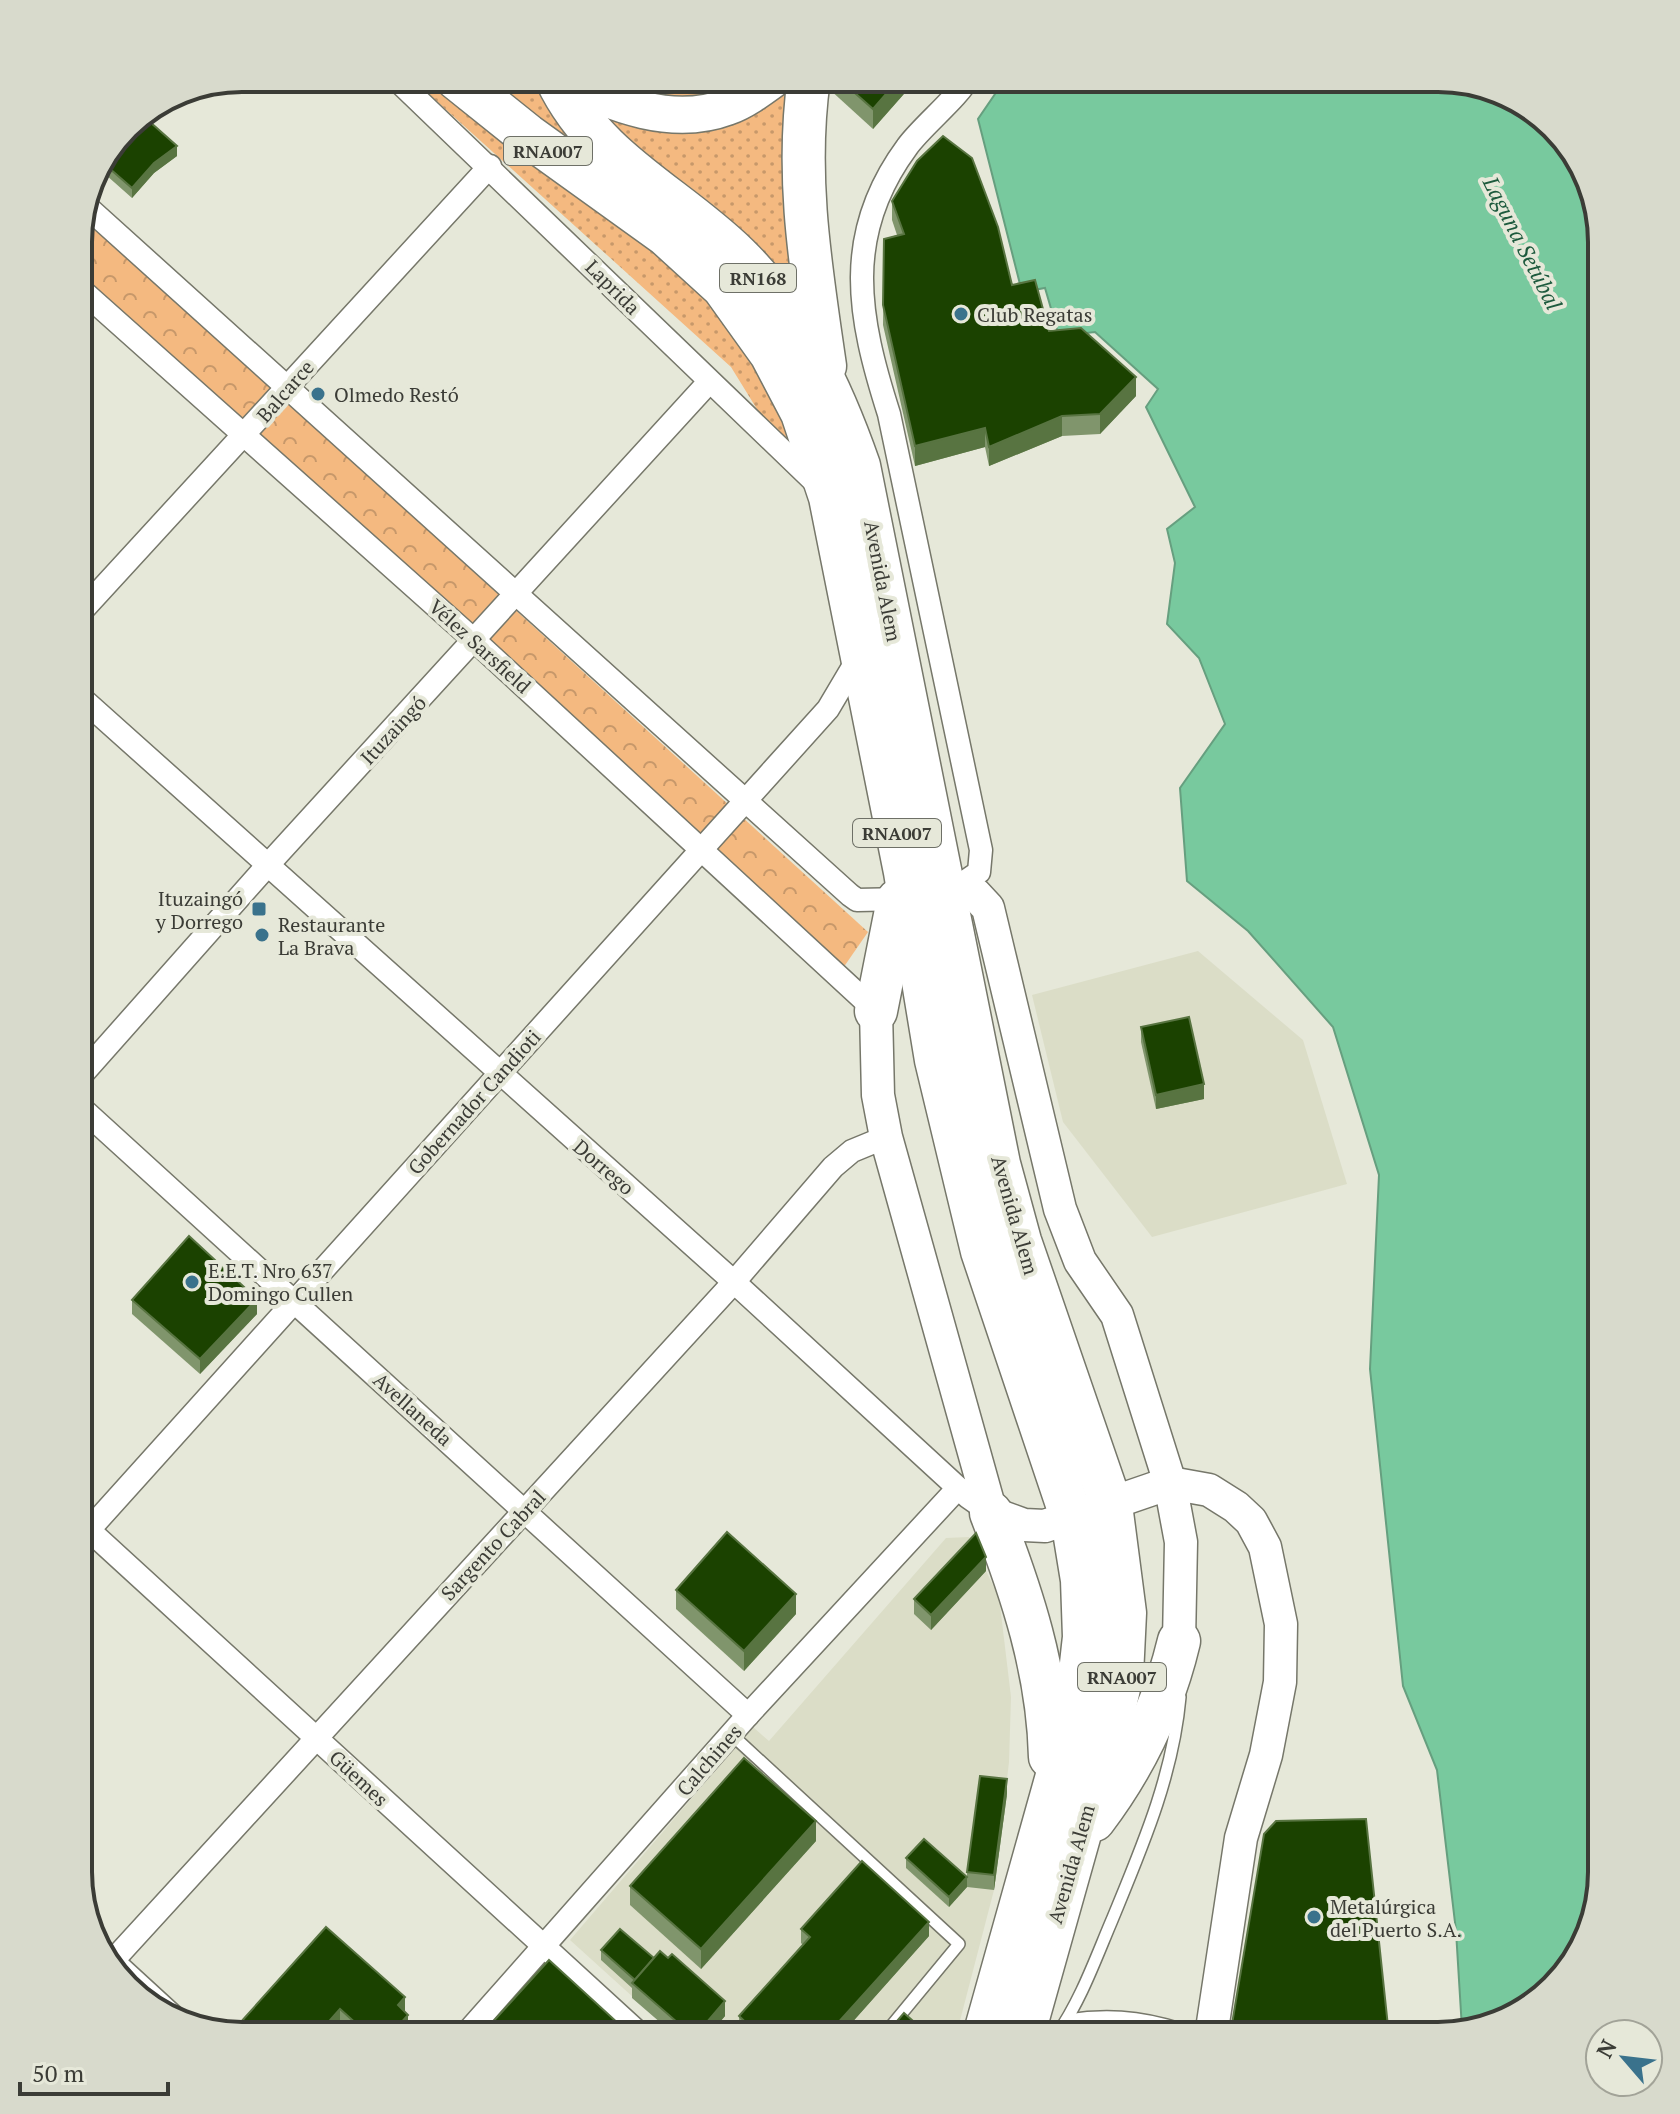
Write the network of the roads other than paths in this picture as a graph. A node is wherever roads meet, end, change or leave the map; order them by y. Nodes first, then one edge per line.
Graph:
1 (410, 92) edge
2 (473, 92) edge
3 (565, 92) edge
4 (589, 92) edge
5 (752, 92) edge
6 (808, 92) edge
7 (956, 92) edge
8 (490, 166) junction
9 (652, 206) junction
10 (95, 214) edge
11 (92, 299) edge
12 (709, 382) junction
13 (288, 387) junction
14 (828, 387) junction
15 (246, 435) junction
16 (830, 497) junction
17 (517, 594) junction
18 (92, 600) edge
19 (475, 641) junction
20 (861, 654) junction
21 (92, 708) edge
22 (746, 802) junction
23 (700, 851) junction
24 (266, 867) junction
25 (911, 893) junction
26 (876, 1011) junction
27 (92, 1063) edge
28 (499, 1075) junction
29 (92, 1118) edge
30 (886, 1137) junction
31 (734, 1282) junction
32 (294, 1303) junction
33 (1170, 1483) junction
34 (958, 1488) junction
35 (1111, 1505) junction
36 (526, 1510) junction
37 (991, 1513) junction
38 (1072, 1519) junction
39 (92, 1520) edge
40 (92, 1540) edge
41 (1179, 1641) junction
42 (748, 1715) junction
43 (731, 1734) junction
44 (316, 1739) junction
45 (1060, 1837) junction
46 (545, 1948) junction
47 (115, 1952) edge
48 (1068, 2020) joint
49 (477, 2022) edge
50 (627, 2022) edge
51 (895, 2022) edge
52 (989, 2022) edge
53 (1026, 2022) edge
54 (1163, 2022) edge
55 (1213, 2022) edge

1 - 8 street, Laprida
2 - 9 highway, RNA007
3 - 9 highway, RN168
4 - 5 main road
6 - 14 highway
7 - 25 street
8 - 12 street, Laprida
8 - 13 street, Balcarce
9 - 14 highway, RN168
9 - 16 highway, RNA007
10 - 13 street
11 - 15 street, Vélez Sarsfield
12 - 16 street, Laprida
12 - 17 street, Ituzaingó
13 - 15 street, Balcarce
13 - 17 street
14 - 25 highway, Avenida Alem / RNA007
15 - 18 street, Balcarce
15 - 19 street, Vélez Sarsfield
16 - 20 highway, Avenida Alem / RNA007
17 - 19 street, Ituzaingó
17 - 22 street
19 - 23 street, Vélez Sarsfield
19 - 24 street, Ituzaingó
20 - 22 street, Gobernador Candioti
20 - 25 highway, Avenida Alem / RNA007
21 - 24 street, Dorrego
22 - 23 street, Gobernador Candioti
22 - 25 street
23 - 26 street, Vélez Sarsfield
23 - 28 street, Gobernador Candioti
24 - 27 street, Ituzaingó
24 - 28 street, Dorrego
25 - 26 highway
25 - 33 street
25 - 35 highway, Avenida Alem / RNA007
25 - 38 highway, Avenida Alem / RNA007
26 - 30 street
28 - 31 street, Dorrego
28 - 32 street, Gobernador Candioti
29 - 32 street, Avellaneda
30 - 31 street, Sargento Cabral
30 - 37 street
31 - 34 street, Dorrego
31 - 36 street, Sargento Cabral
32 - 36 street, Avellaneda
32 - 39 street, Gobernador Candioti
33 - 35 street, Dorrego
33 - 41 street
33 - 55 street
34 - 37 street, Dorrego
34 - 42 street, Calchines
35 - 38 street, Dorrego
35 - 45 highway, Avenida Alem / RNA007
36 - 42 street, Avellaneda
36 - 44 street, Sargento Cabral
37 - 38 street, Dorrego
37 - 45 highway
38 - 45 highway, Avenida Alem / RNA007
40 - 44 street, Güemes
41 - 45 highway
41 - 48 lane
42 - 43 street, Calchines
43 - 46 street, Calchines
43 - 51 lane
44 - 46 street, Güemes
44 - 47 street, Sargento Cabral
45 - 52 highway, Avenida Alem / RNA007
45 - 53 highway, Avenida Alem / RNA007
46 - 49 street, Calchines
46 - 50 street, Güemes
48 - 54 lane

